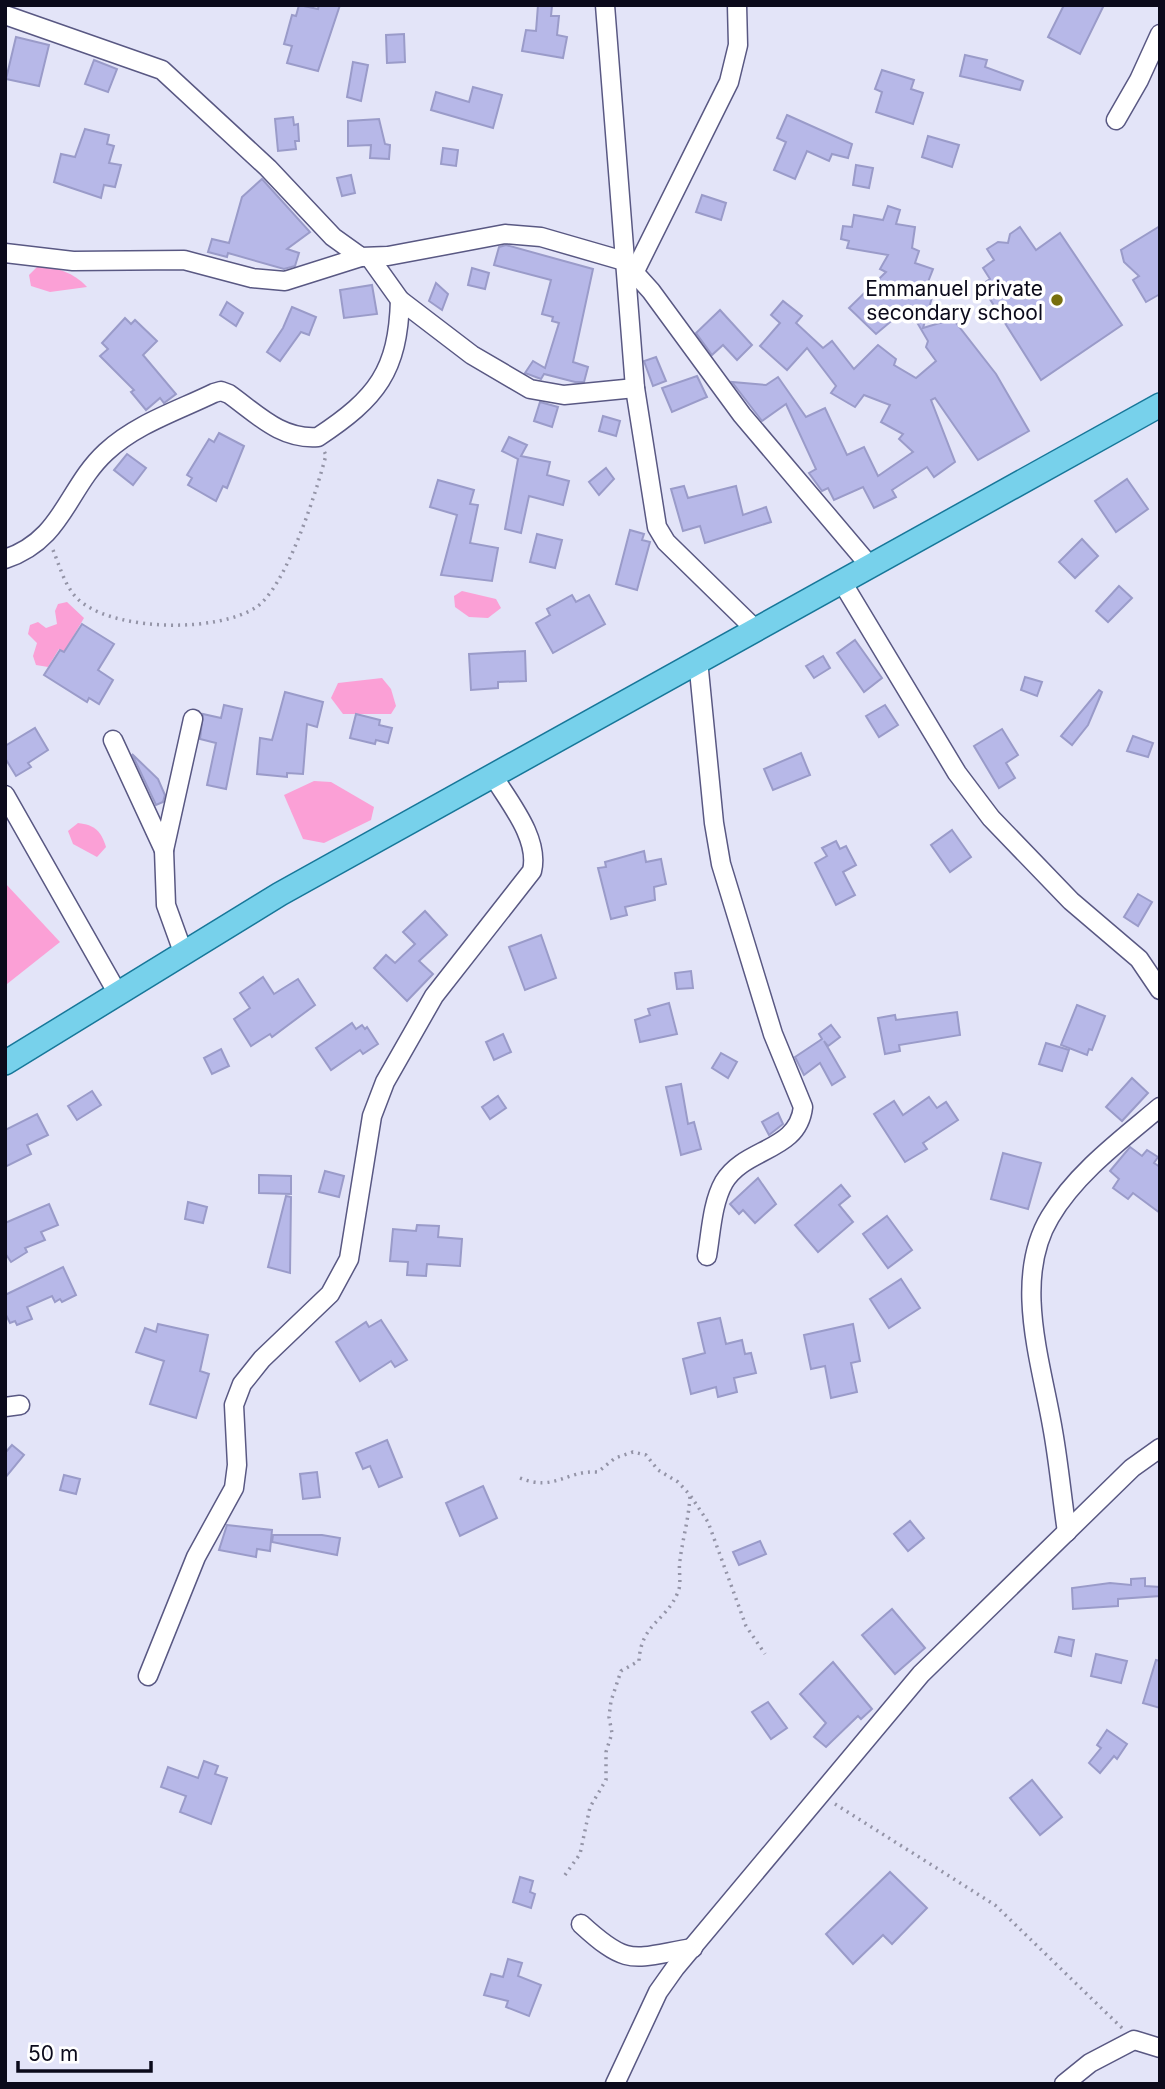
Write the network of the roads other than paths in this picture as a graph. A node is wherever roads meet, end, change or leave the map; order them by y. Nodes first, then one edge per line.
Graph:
1 (605, 5) edge
2 (737, 5) edge
3 (5, 15) edge
4 (1160, 34) edge
5 (1116, 121) dead end
6 (5, 253) edge
7 (366, 258) junction
8 (630, 266) junction
9 (400, 300) junction
10 (635, 388) junction
11 (1160, 405) edge
12 (5, 559) edge
13 (870, 566) junction
14 (842, 582) junction
15 (755, 629) junction
16 (698, 660) junction
17 (193, 719) dead end
18 (113, 740) dead end
19 (492, 774) junction
20 (5, 795) edge
21 (164, 850) junction
22 (183, 953) junction
23 (1139, 959) junction
24 (1160, 963) edge
25 (1160, 990) edge
26 (118, 994) junction
27 (5, 1063) edge
28 (1160, 1107) edge
29 (707, 1256) dead end
30 (1160, 1448) edge
31 (1067, 1532) junction
32 (148, 1676) dead end
33 (581, 1924) dead end
34 (692, 1948) junction
35 (1160, 2048) edge
36 (615, 2084) edge
37 (1064, 2084) edge

1 - 8 street
2 - 8 street
3 - 7 street
4 - 5 street
6 - 7 street
7 - 8 street
7 - 9 street
8 - 10 street
8 - 13 street
9 - 10 street
9 - 12 street
10 - 15 street
11 - 13 main road
13 - 14 main road
14 - 15 main road
14 - 23 street
15 - 16 main road
16 - 19 main road
16 - 29 street
17 - 21 street
18 - 21 street
19 - 22 main road
19 - 32 street
20 - 26 street
21 - 22 street
22 - 26 main road
23 - 24 street
23 - 25 street
26 - 27 main road
28 - 31 street
30 - 31 street
31 - 34 street
33 - 34 street
34 - 36 street
35 - 37 street

